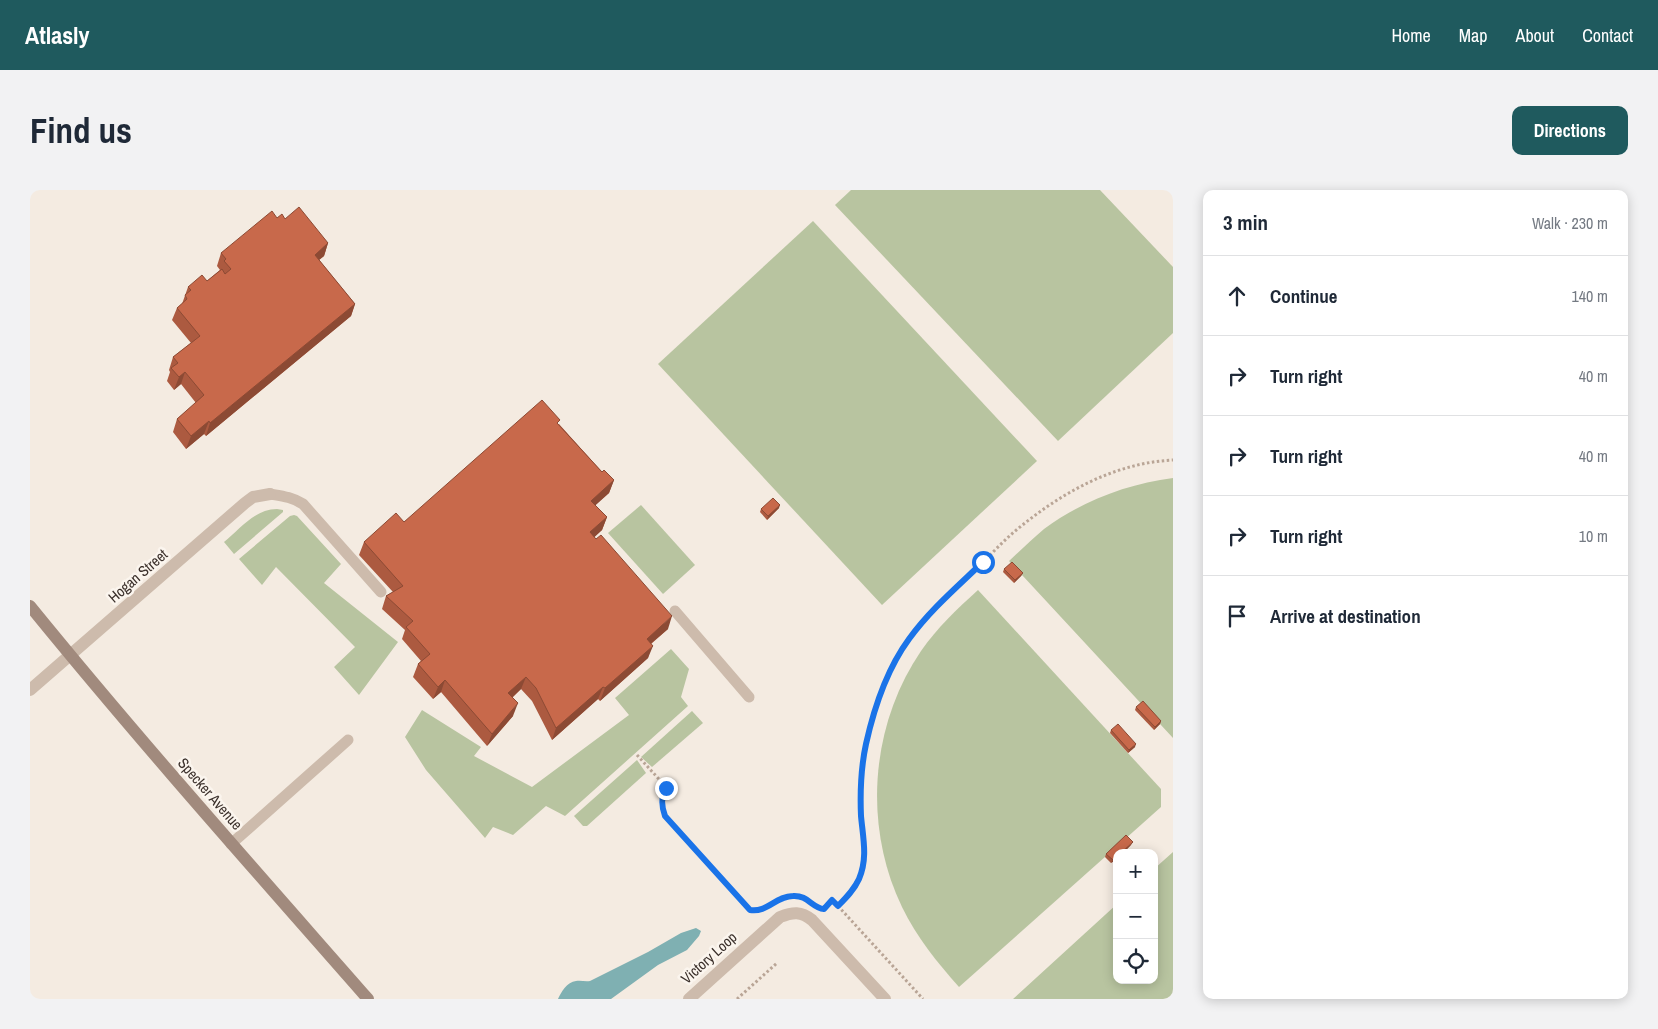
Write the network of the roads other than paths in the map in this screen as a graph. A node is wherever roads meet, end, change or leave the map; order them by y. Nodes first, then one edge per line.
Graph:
1 (270, 494) joint
2 (381, 592) dead end
3 (30, 606) edge
4 (675, 611) dead end
5 (70, 656) junction
6 (30, 690) edge
7 (748, 697) dead end
8 (348, 740) dead end
9 (232, 844) junction
10 (368, 999) edge
11 (689, 999) edge
12 (885, 999) edge

1 - 2 lane
1 - 5 street, Hogan Street
3 - 5 street, Specker Avenue
4 - 7 lane
5 - 6 street, Hogan Street
5 - 9 street, Specker Avenue
8 - 9 lane
9 - 10 street, Specker Avenue
11 - 12 street, Victory Loop

